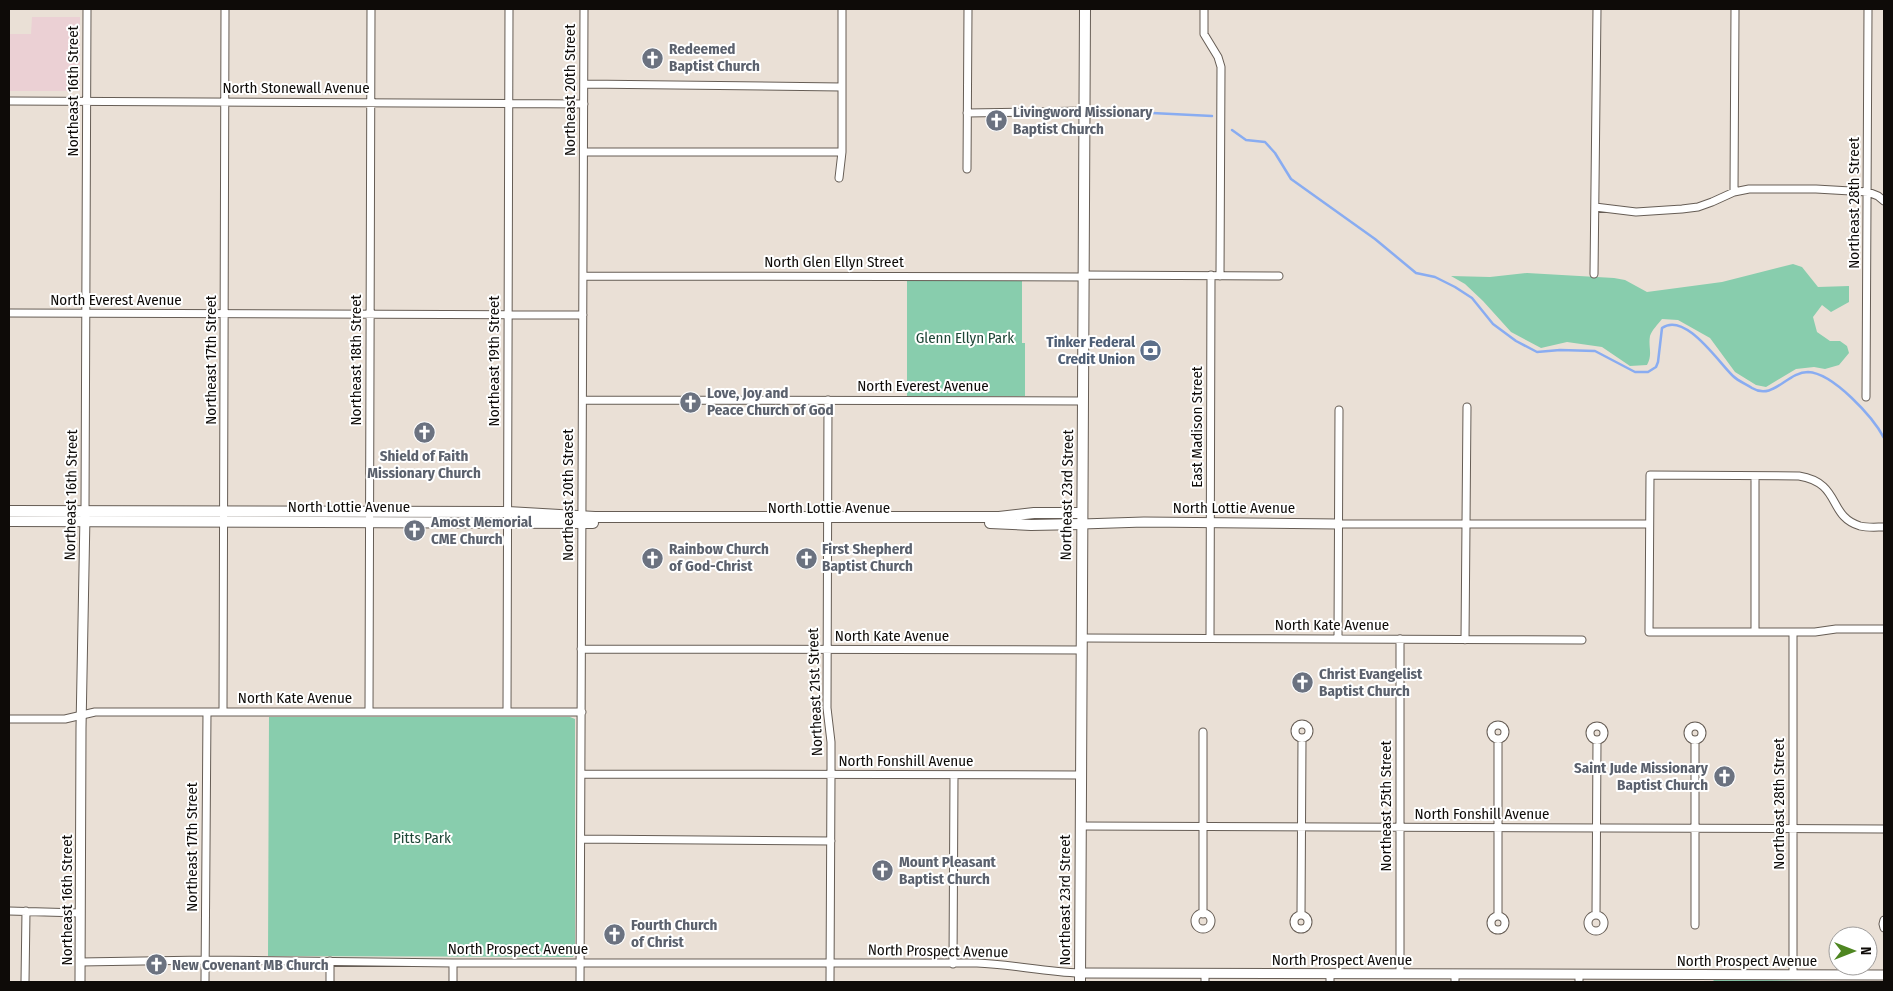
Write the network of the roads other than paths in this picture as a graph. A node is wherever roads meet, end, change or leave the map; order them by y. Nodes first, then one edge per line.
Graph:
1 (87, 9) edge
2 (225, 9) edge
3 (371, 9) edge
4 (509, 9) edge
5 (584, 9) edge
6 (842, 9) edge
7 (968, 9) edge
8 (1085, 9) edge
9 (1204, 9) edge
10 (1597, 9) edge
11 (1735, 9) edge
12 (1868, 9) edge
13 (584, 84) junction
14 (841, 87) junction
15 (9, 102) edge
16 (87, 102) junction
17 (225, 102) junction
18 (371, 102) junction
19 (509, 102) junction
20 (584, 104) junction
21 (1085, 111) junction
22 (967, 113) junction
23 (584, 152) junction
24 (842, 152) junction
25 (967, 169) dead end
26 (839, 178) dead end
27 (1734, 192) junction
28 (1868, 192) junction
29 (1884, 202) edge
30 (1595, 207) junction
31 (1594, 274) dead end
32 (584, 276) junction
33 (1084, 276) junction
34 (1211, 276) junction
35 (1220, 276) junction
36 (1279, 276) dead end
37 (9, 313) edge
38 (85, 314) junction
39 (225, 314) junction
40 (370, 314) junction
41 (508, 314) junction
42 (583, 315) junction
43 (1866, 397) dead end
44 (582, 400) junction
45 (828, 400) junction
46 (1083, 400) junction
47 (1467, 407) dead end
48 (1339, 410) dead end
49 (1756, 476) junction
50 (9, 511) edge
51 (1082, 513) junction
52 (85, 516) junction
53 (224, 517) junction
54 (370, 517) junction
55 (507, 518) junction
56 (582, 520) junction
57 (827, 520) junction
58 (9, 521) edge
59 (1210, 523) junction
60 (1082, 524) junction
61 (1338, 524) junction
62 (1466, 524) junction
63 (1649, 524) junction
64 (1884, 527) edge
65 (1884, 629) edge
66 (1755, 632) junction
67 (1794, 633) junction
68 (1082, 638) junction
69 (1210, 638) junction
70 (1338, 639) junction
71 (1400, 639) junction
72 (1465, 640) junction
73 (1582, 640) dead end
74 (581, 649) junction
75 (827, 650) junction
76 (1082, 650) junction
77 (207, 712) junction
78 (223, 712) junction
79 (369, 712) junction
80 (507, 712) junction
81 (582, 712) junction
82 (82, 715) junction
83 (9, 718) edge
84 (1203, 732) dead end
85 (1302, 739) dead end
86 (1498, 739) dead end
87 (1597, 740) dead end
88 (1695, 740) dead end
89 (581, 774) junction
90 (831, 774) junction
91 (954, 775) junction
92 (1081, 775) junction
93 (1081, 826) junction
94 (1203, 826) junction
95 (1302, 827) junction
96 (1400, 827) junction
97 (1498, 827) junction
98 (1596, 828) junction
99 (1695, 828) junction
100 (1793, 829) junction
101 (1884, 829) edge
102 (581, 839) junction
103 (831, 841) junction
104 (9, 911) edge
105 (26, 911) junction
106 (80, 913) junction
107 (1203, 914) dead end
108 (1301, 914) dead end
109 (1498, 915) dead end
110 (1596, 915) dead end
111 (1884, 920) edge
112 (1695, 925) dead end
113 (1884, 928) edge
114 (205, 960) junction
115 (80, 962) junction
116 (330, 962) junction
117 (580, 962) junction
118 (453, 963) junction
119 (830, 964) junction
120 (953, 964) junction
121 (1400, 973) junction
122 (1793, 975) junction
123 (1884, 975) edge
124 (1080, 978) edge
125 (1205, 978) edge
126 (1330, 978) edge
127 (1455, 978) edge
128 (1579, 978) edge
129 (1706, 979) edge
130 (25, 982) edge
131 (80, 982) edge
132 (205, 982) edge
133 (330, 982) edge
134 (453, 982) edge
135 (580, 982) edge
136 (830, 982) edge

1 - 16 street, Northeast 16th Street
2 - 17 street, Northeast 17th Street
3 - 18 street, Northeast 18th Street
4 - 19 street, Northeast 19th Street
5 - 13 street, Northeast 20th Street
6 - 14 street
7 - 22 street
8 - 21 main road, Northeast 23rd Street
9 - 35 street
10 - 30 street
11 - 27 street
12 - 28 street, Northeast 28th Street
13 - 14 street
13 - 20 street, Northeast 20th Street
14 - 24 street
15 - 16 street, North Stonewall Avenue
16 - 17 street, North Stonewall Avenue
16 - 38 street, Northeast 16th Street
17 - 18 street, North Stonewall Avenue
17 - 39 street, Northeast 17th Street
18 - 19 street, North Stonewall Avenue
18 - 40 street, Northeast 18th Street
19 - 20 street, North Stonewall Avenue
19 - 41 street, Northeast 19th Street
20 - 23 street, Northeast 20th Street
21 - 22 street
21 - 33 main road, Northeast 23rd Street
22 - 25 street
23 - 24 street
23 - 32 street, Northeast 20th Street
24 - 26 street
27 - 28 street
27 - 30 street
28 - 29 street
28 - 43 street, Northeast 28th Street
30 - 31 street
32 - 33 street, North Glen Ellyn Street
32 - 42 street, Northeast 20th Street
33 - 34 street, North Glen Ellyn Street
33 - 46 main road, Northeast 23rd Street
34 - 35 street, North Glen Ellyn Street
34 - 59 street, East Madison Street
35 - 36 street, North Glen Ellyn Street
37 - 38 street, North Everest Avenue
38 - 39 street, North Everest Avenue
38 - 52 street, Northeast 16th Street
39 - 40 street, North Everest Avenue
39 - 53 street, Northeast 17th Street
40 - 41 street, North Everest Avenue
40 - 54 street, Northeast 18th Street
41 - 42 street, North Everest Avenue
41 - 55 street, Northeast 19th Street
42 - 44 street, Northeast 20th Street
44 - 45 street, North Everest Avenue
44 - 56 street, Northeast 20th Street
45 - 46 street, North Everest Avenue
45 - 57 street, Northeast 21st Street
46 - 51 main road, Northeast 23rd Street
47 - 62 street
48 - 61 street
49 - 63 street
49 - 64 street
49 - 66 street
50 - 52 main road, North Lottie Avenue
51 - 57 main road, North Lottie Avenue
51 - 60 main road, Northeast 23rd Street
52 - 53 main road, North Lottie Avenue
52 - 58 main road, North Lottie Avenue
52 - 82 street, Northeast 16th Street
53 - 54 main road, North Lottie Avenue
53 - 78 street, Northeast 17th Street
54 - 55 main road, North Lottie Avenue
54 - 79 street, Northeast 18th Street
55 - 56 main road, North Lottie Avenue
55 - 80 street, Northeast 19th Street
56 - 57 main road, North Lottie Avenue
56 - 74 street, Northeast 20th Street
57 - 60 main road, North Lottie Avenue
57 - 75 street, Northeast 21st Street
59 - 60 street, North Lottie Avenue
59 - 61 street, North Lottie Avenue
59 - 69 street, East Madison Street
60 - 68 main road, Northeast 23rd Street
61 - 62 street, North Lottie Avenue
61 - 70 street
62 - 63 street, North Lottie Avenue
62 - 72 street
63 - 66 street
65 - 67 street
66 - 67 street
67 - 100 street, Northeast 28th Street
68 - 69 street, North Kate Avenue
68 - 76 main road, Northeast 23rd Street
69 - 70 street, North Kate Avenue
70 - 71 street, North Kate Avenue
71 - 72 street, North Kate Avenue
71 - 96 street, Northeast 25th Street
72 - 73 street, North Kate Avenue
74 - 75 street, North Kate Avenue
74 - 81 street, Northeast 20th Street
75 - 76 street, North Kate Avenue
75 - 90 street, Northeast 21st Street
76 - 92 main road, Northeast 23rd Street
77 - 78 street, North Kate Avenue
77 - 82 street, North Kate Avenue
77 - 114 street, Northeast 17th Street
78 - 79 street, North Kate Avenue
79 - 80 street, North Kate Avenue
80 - 81 street, North Kate Avenue
81 - 89 street, Northeast 20th Street
82 - 83 street, North Kate Avenue
82 - 106 street, Northeast 16th Street
84 - 94 street
85 - 95 street
86 - 97 street
87 - 98 street
88 - 99 street
89 - 90 street, North Fonshill Avenue
89 - 102 street, Northeast 20th Street
90 - 91 street, North Fonshill Avenue
90 - 103 street, Northeast 21st Street
91 - 92 street, North Fonshill Avenue
91 - 120 street
92 - 93 main road, Northeast 23rd Street
93 - 94 street, North Fonshill Avenue
93 - 124 main road, Northeast 23rd Street
94 - 95 street, North Fonshill Avenue
94 - 107 street
95 - 96 street, North Fonshill Avenue
95 - 108 street
96 - 97 street, North Fonshill Avenue
96 - 121 street, Northeast 25th Street
97 - 98 street, North Fonshill Avenue
97 - 109 street
98 - 99 street, North Fonshill Avenue
98 - 110 street
99 - 100 street, North Fonshill Avenue
99 - 112 street
100 - 101 street, North Fonshill Avenue
100 - 122 street, Northeast 28th Street
102 - 103 street
102 - 117 street, Northeast 20th Street
103 - 119 street, Northeast 21st Street
104 - 105 street
105 - 106 street
105 - 130 street
106 - 115 street, Northeast 16th Street
111 - 113 street
114 - 115 street, North Prospect Avenue
114 - 116 street, North Prospect Avenue
114 - 132 street, Northeast 17th Street
115 - 131 street, Northeast 16th Street
116 - 118 street, North Prospect Avenue
116 - 133 street
117 - 118 street, North Prospect Avenue
117 - 119 street, North Prospect Avenue
117 - 135 street, Northeast 20th Street
118 - 134 street
119 - 120 street, North Prospect Avenue
119 - 136 street, Northeast 21st Street
120 - 124 street, North Prospect Avenue
121 - 126 street, North Prospect Avenue
121 - 127 street, North Prospect Avenue
122 - 123 street, North Prospect Avenue
122 - 129 street, North Prospect Avenue
124 - 125 street, North Prospect Avenue
125 - 126 street, North Prospect Avenue
127 - 128 street, North Prospect Avenue
128 - 129 street, North Prospect Avenue

